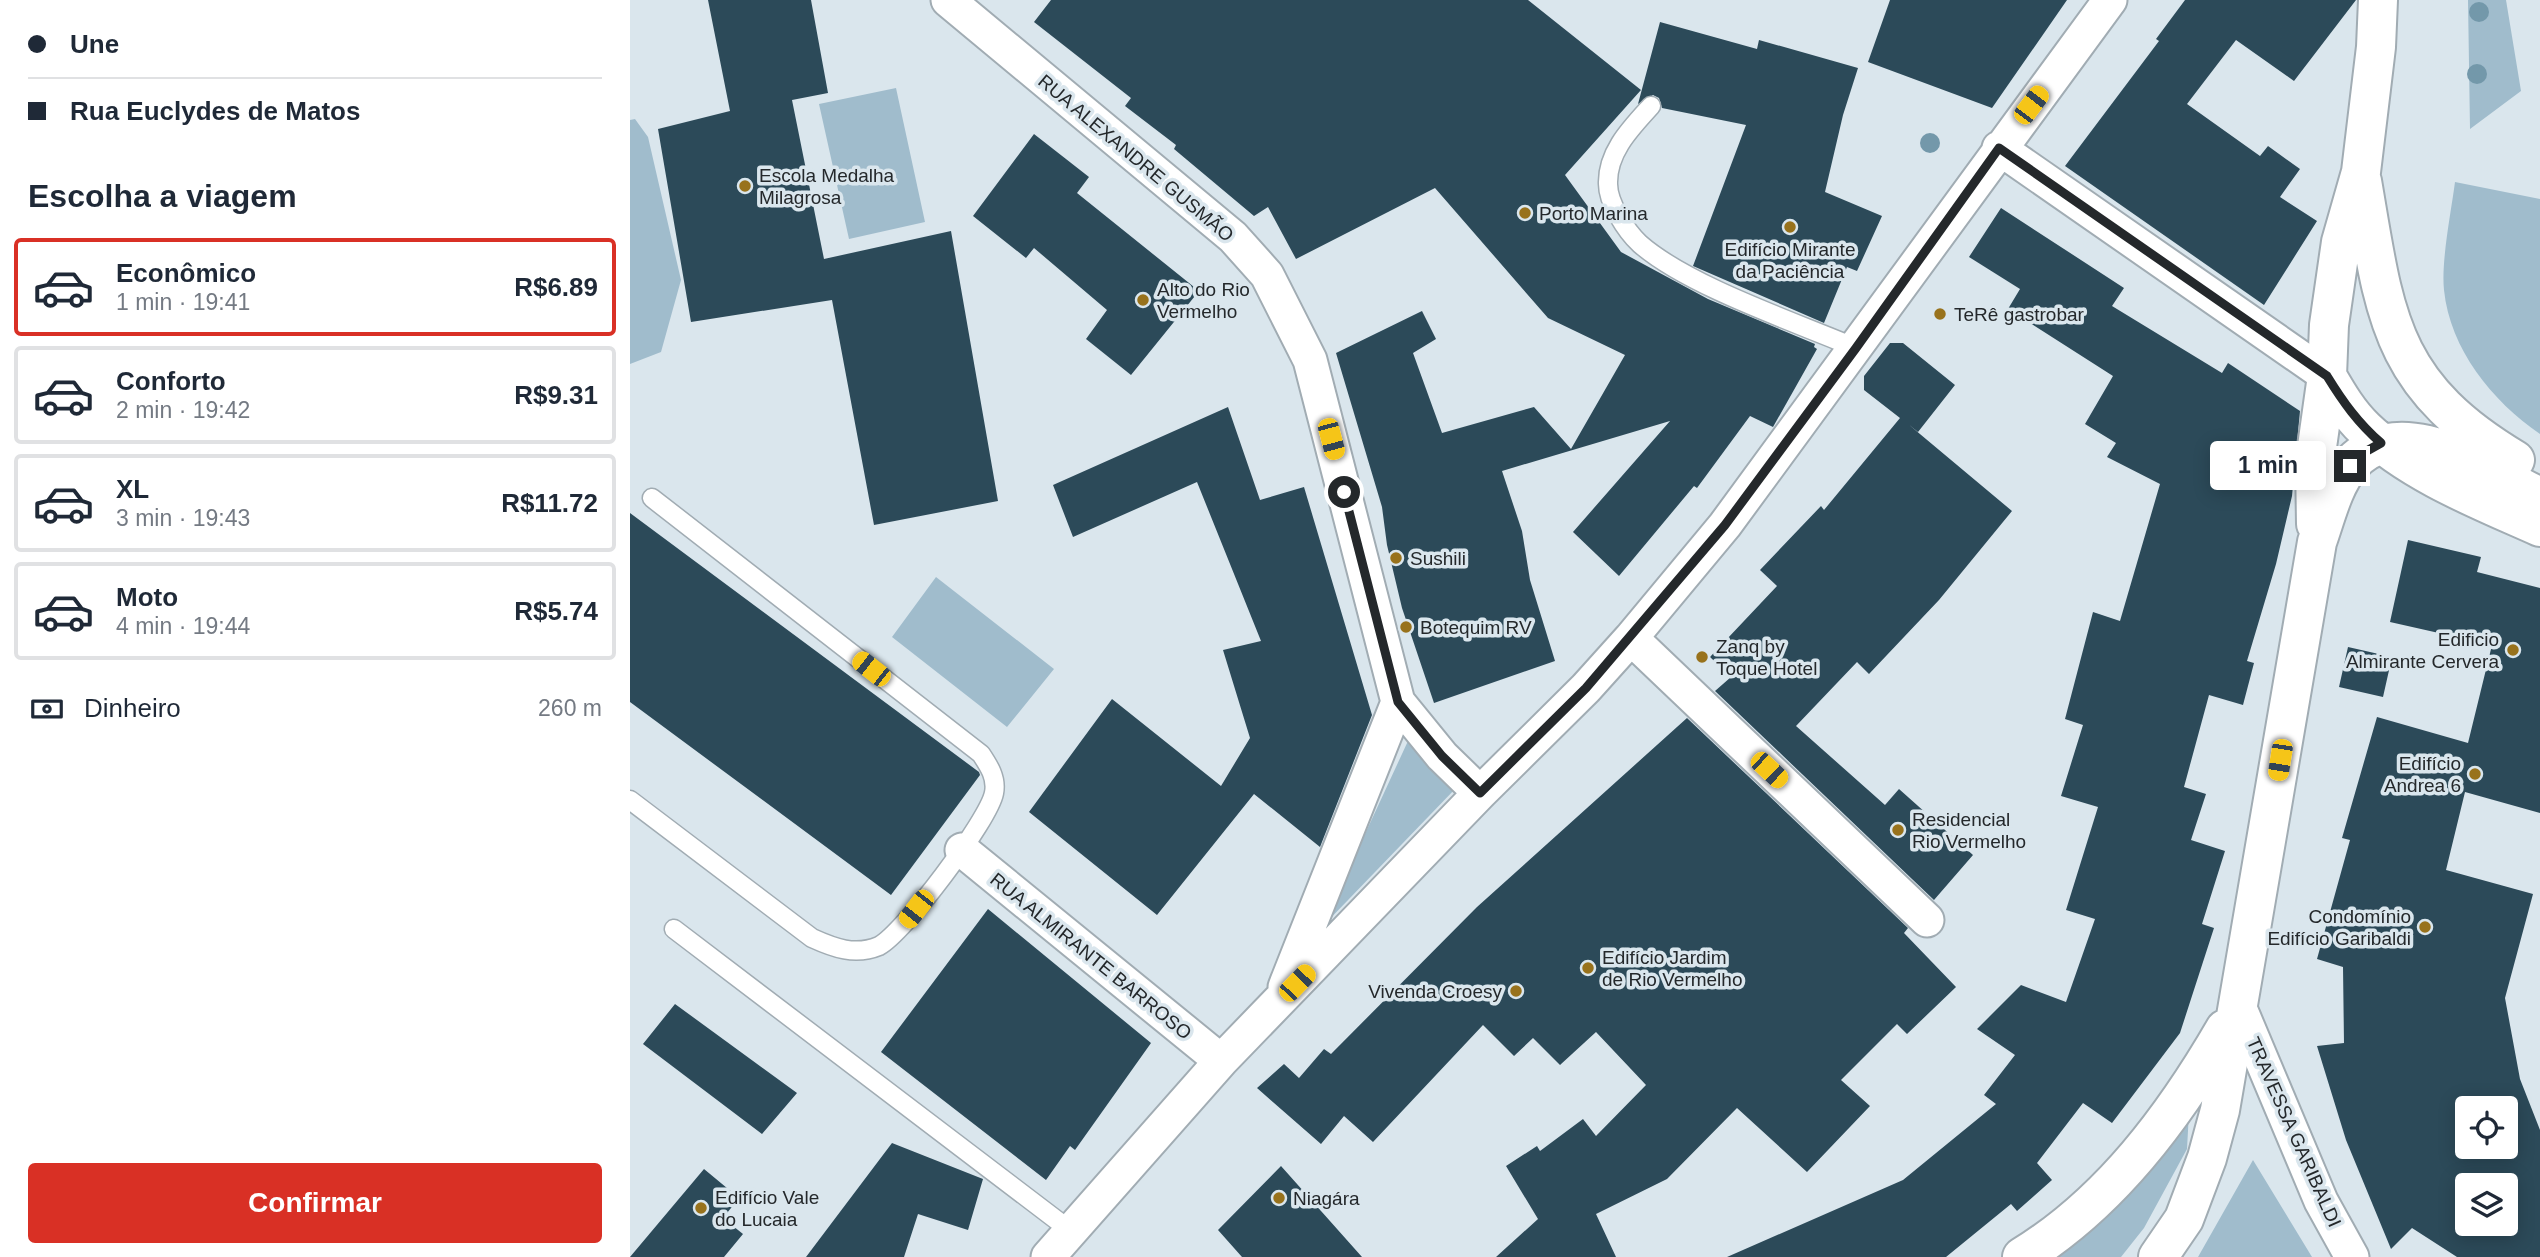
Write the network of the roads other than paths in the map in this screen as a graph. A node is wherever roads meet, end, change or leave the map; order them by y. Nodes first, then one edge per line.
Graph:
1 (948, 0) edge
2 (2110, 0) edge
3 (2378, 0) edge
4 (1651, 106) dead end
5 (1999, 148) junction
6 (2361, 172) junction
7 (1856, 348) junction
8 (2327, 376) junction
9 (2381, 443) junction
10 (2540, 475) edge
11 (2540, 497) edge
12 (652, 498) dead end
13 (2540, 527) edge
14 (2317, 542) junction
15 (1630, 638) junction
16 (1398, 702) junction
17 (1480, 793) junction
18 (630, 800) edge
19 (962, 850) junction
20 (1927, 920) dead end
21 (674, 929) dead end
22 (1279, 1002) junction
23 (2239, 1006) junction
24 (1221, 1061) junction
25 (1071, 1231) junction
26 (1048, 1257) edge
27 (2022, 1257) edge
28 (2158, 1257) edge
29 (2352, 1257) edge

1 - 16 street, RUA ALEXANDRE GUSMÃO
2 - 5 street
3 - 6 main road
4 - 7 lane
5 - 7 street
5 - 8 street
6 - 8 main road
6 - 10 main road
7 - 15 street
8 - 9 main road
8 - 14 main road
9 - 11 main road
9 - 13 main road
9 - 14 main road
12 - 19 lane
14 - 23 main road
15 - 17 street
15 - 20 street
16 - 17 street, RUA ALEXANDRE GUSMÃO
16 - 22 street
17 - 22 street
18 - 19 lane
19 - 24 street, RUA ALMIRANTE BARROSO
21 - 25 lane
22 - 24 street
23 - 27 main road
23 - 28 main road
23 - 29 street, TRAVESSA GARIBALDI
24 - 25 street
25 - 26 street

